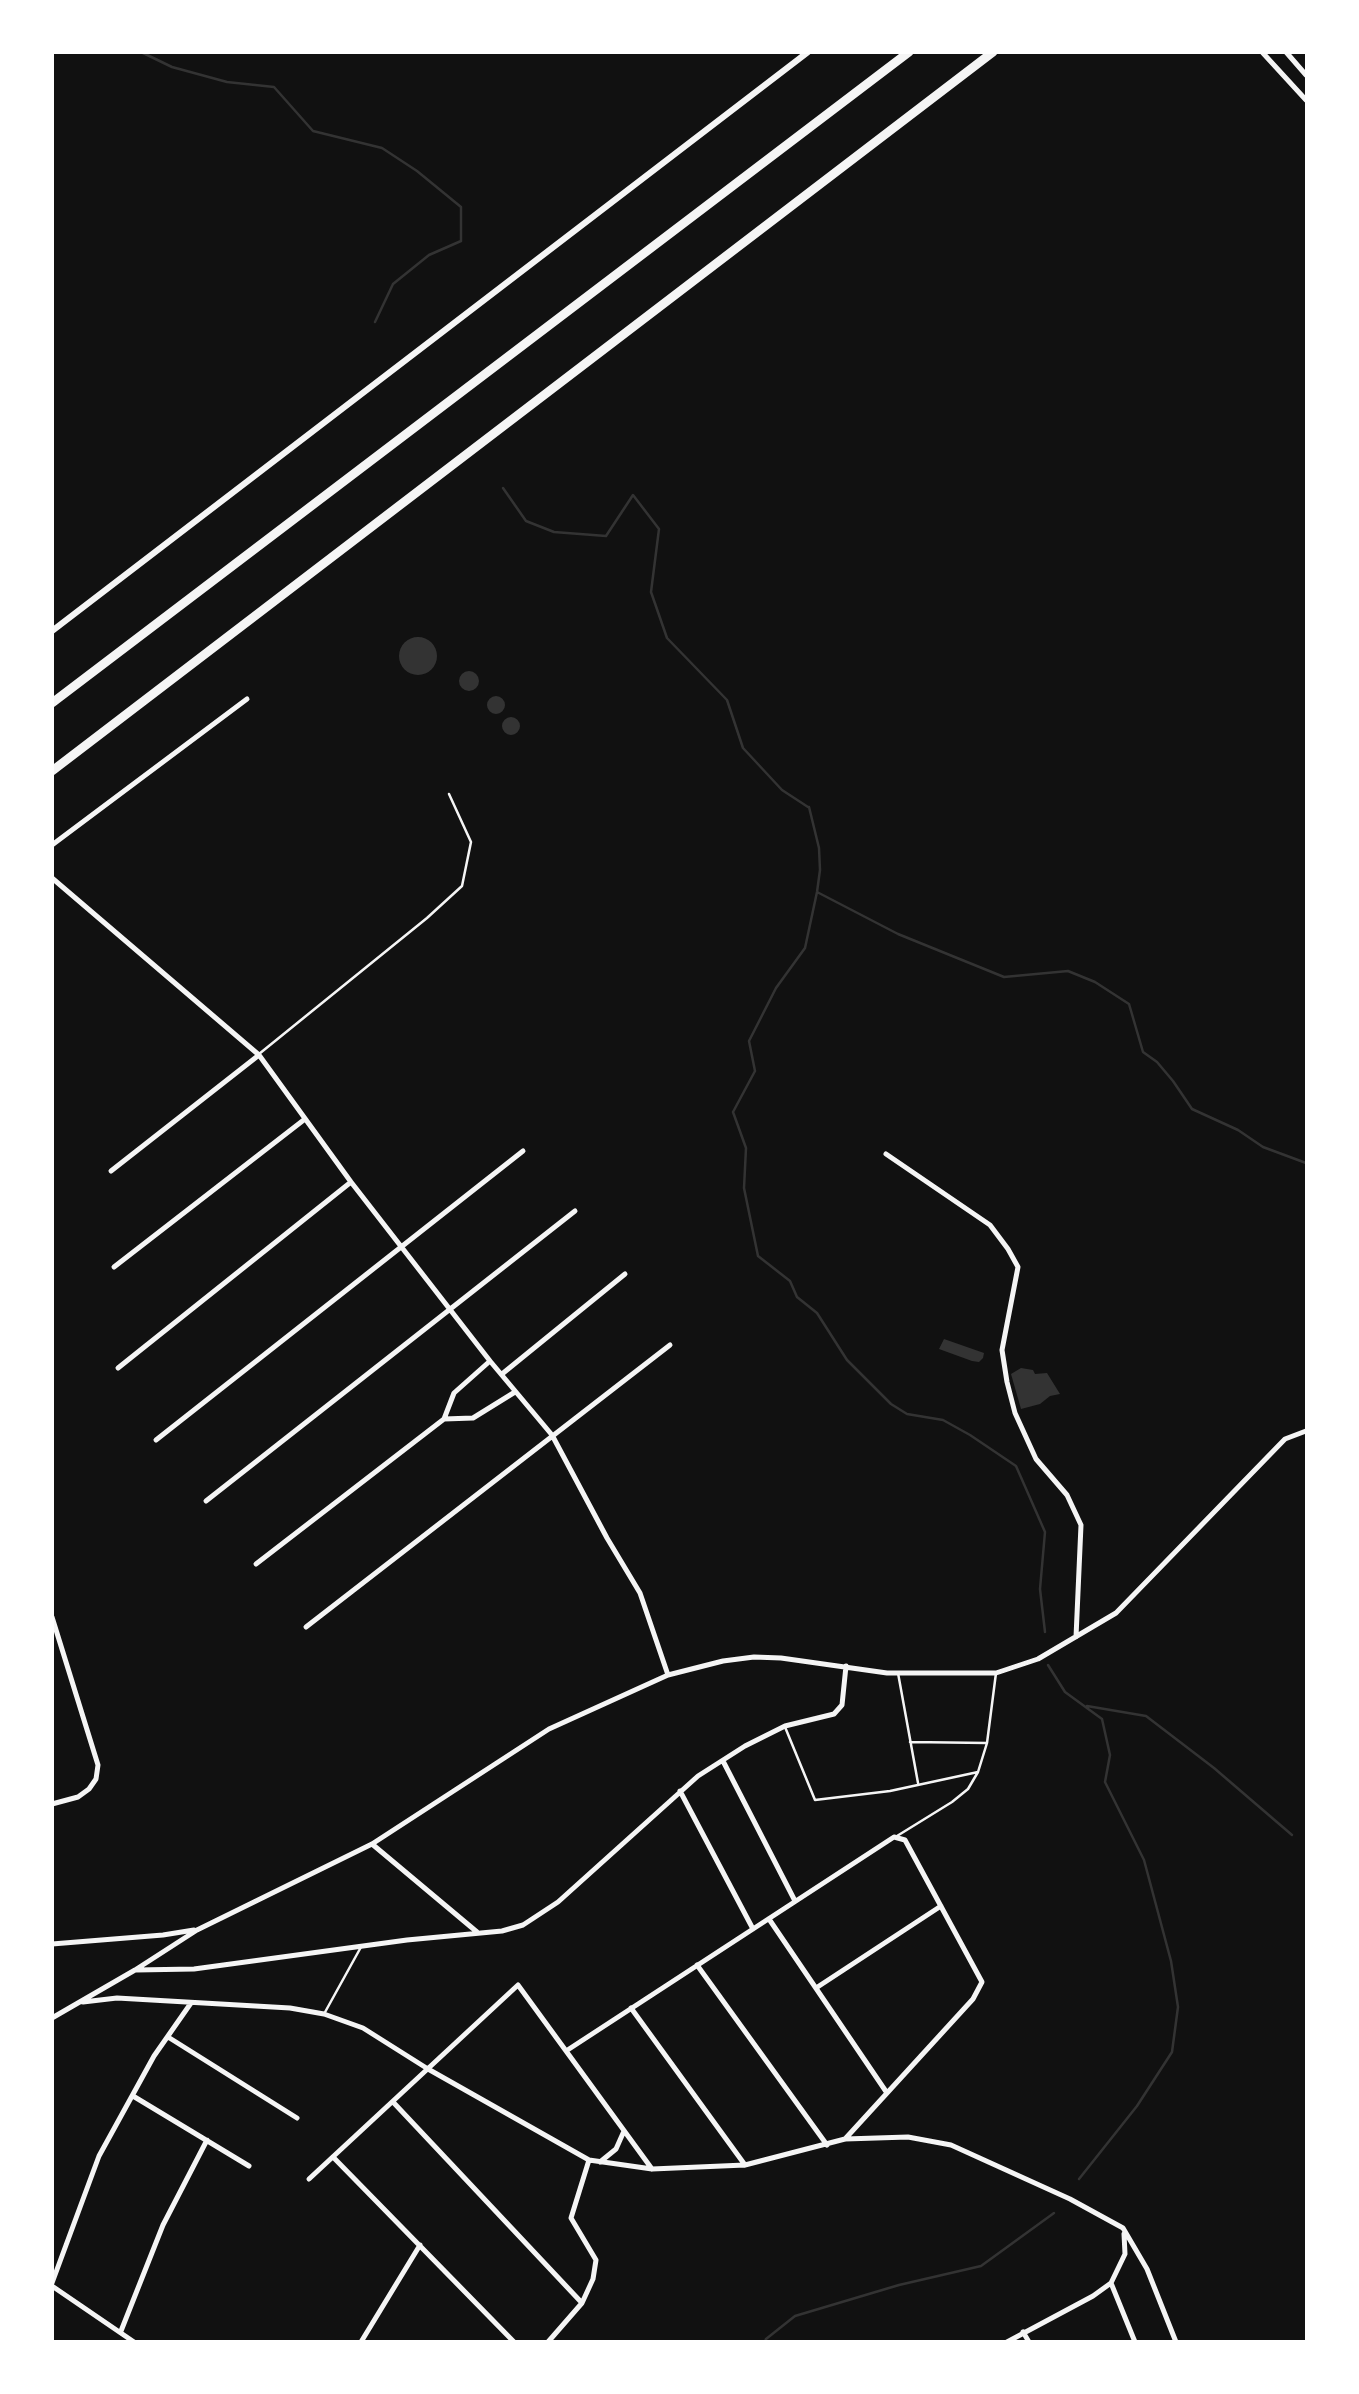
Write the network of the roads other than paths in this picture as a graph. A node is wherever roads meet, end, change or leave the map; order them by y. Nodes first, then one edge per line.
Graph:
1 (808, 52) edge
2 (909, 52) edge
3 (993, 52) edge
4 (1262, 52) edge
5 (1286, 52) edge
6 (1292, 60) junction
7 (1280, 71) junction
8 (1307, 75) edge
9 (1307, 100) edge
10 (52, 631) edge
11 (247, 699) dead end
12 (52, 703) edge
13 (52, 771) edge
14 (449, 794) dead end
15 (52, 845) edge
16 (52, 878) edge
17 (259, 1055) junction
18 (305, 1119) junction
19 (523, 1151) dead end
20 (886, 1154) dead end
21 (111, 1171) dead end
22 (351, 1182) junction
23 (575, 1210) dead end
24 (403, 1246) junction
25 (114, 1267) dead end
26 (625, 1274) dead end
27 (450, 1309) junction
28 (670, 1345) dead end
29 (490, 1361) junction
30 (118, 1368) dead end
31 (502, 1374) junction
32 (515, 1392) junction
33 (443, 1419) junction
34 (1307, 1431) edge
35 (552, 1435) junction
36 (156, 1440) dead end
37 (206, 1501) dead end
38 (256, 1564) dead end
39 (52, 1618) edge
40 (306, 1627) dead end
41 (54, 1629) edge
42 (1076, 1637) junction
43 (846, 1666) junction
44 (898, 1673) junction
45 (996, 1673) junction
46 (668, 1675) junction
47 (785, 1726) junction
48 (910, 1742) junction
49 (986, 1742) junction
50 (723, 1761) junction
51 (978, 1772) junction
52 (919, 1783) junction
53 (680, 1791) junction
54 (52, 1804) edge
55 (894, 1838) junction
56 (372, 1844) junction
57 (795, 1901) junction
58 (941, 1906) junction
59 (769, 1919) junction
60 (753, 1929) junction
61 (197, 1930) junction
62 (477, 1932) junction
63 (52, 1944) edge
64 (360, 1947) junction
65 (697, 1965) junction
66 (135, 1970) junction
67 (816, 1988) junction
68 (79, 2003) junction
69 (191, 2003) junction
70 (631, 2008) junction
71 (324, 2014) junction
72 (52, 2018) edge
73 (168, 2037) junction
74 (566, 2051) junction
75 (428, 2069) junction
76 (887, 2093) junction
77 (133, 2095) junction
78 (393, 2102) junction
79 (297, 2118) dead end
80 (624, 2131) junction
81 (845, 2139) junction
82 (207, 2140) junction
83 (827, 2145) junction
84 (333, 2157) junction
85 (589, 2160) junction
86 (600, 2162) junction
87 (745, 2165) junction
88 (249, 2166) dead end
89 (652, 2169) junction
90 (309, 2179) dead end
91 (1123, 2228) junction
92 (419, 2245) junction
93 (1111, 2283) junction
94 (52, 2284) edge
95 (582, 2303) junction
96 (121, 2331) junction
97 (1023, 2332) junction
98 (134, 2342) edge
99 (361, 2342) edge
100 (514, 2342) edge
101 (548, 2342) edge
102 (1007, 2342) edge
103 (1029, 2342) edge
104 (1135, 2342) edge
105 (1176, 2342) edge

1 - 10 street
2 - 12 highway
3 - 13 highway
4 - 7 street
5 - 6 street
6 - 7 street
6 - 8 street
7 - 9 street
11 - 15 street
14 - 17 lane
16 - 17 street
17 - 18 street
17 - 21 street
18 - 22 street
18 - 25 street
19 - 24 street
20 - 42 street
22 - 24 street
22 - 30 street
23 - 27 street
24 - 27 street
24 - 36 street
26 - 31 street
27 - 29 street
27 - 37 street
28 - 35 street
29 - 31 street
29 - 33 street
31 - 32 street
32 - 33 street
32 - 35 street
33 - 38 street
34 - 42 street
35 - 40 street
35 - 46 street
39 - 41 street
41 - 54 street
42 - 45 street
43 - 44 street
43 - 46 street
43 - 47 street
44 - 45 street
44 - 48 lane
45 - 49 lane
46 - 56 street
47 - 50 street
47 - 52 lane
48 - 49 lane
48 - 52 lane
49 - 51 lane
50 - 53 street
50 - 57 street
51 - 52 lane
51 - 55 lane
53 - 60 street
53 - 62 street
55 - 57 street
55 - 58 street
56 - 61 street
56 - 62 street
57 - 59 street
58 - 67 street
58 - 76 street
59 - 60 street
59 - 67 street
60 - 65 street
61 - 63 street
61 - 66 street
62 - 64 street
64 - 66 street
64 - 71 lane
65 - 70 street
65 - 83 street
66 - 68 street
67 - 76 street
68 - 69 street
68 - 72 street
69 - 71 street
69 - 73 street
70 - 74 street
70 - 87 street
71 - 75 street
73 - 77 street
73 - 79 street
74 - 75 street
74 - 80 street
75 - 78 street
75 - 85 street
76 - 81 street
77 - 82 street
77 - 94 street
78 - 84 street
78 - 95 street
80 - 86 street
80 - 89 street
81 - 83 street
81 - 91 street
82 - 88 street
82 - 96 street
83 - 87 street
84 - 90 street
84 - 92 street
85 - 86 street
85 - 95 street
86 - 89 street
87 - 89 street
91 - 93 street
91 - 105 street
92 - 99 street
92 - 100 street
93 - 97 street
93 - 104 street
94 - 96 street
95 - 101 street
96 - 98 street
97 - 102 street
97 - 103 street

